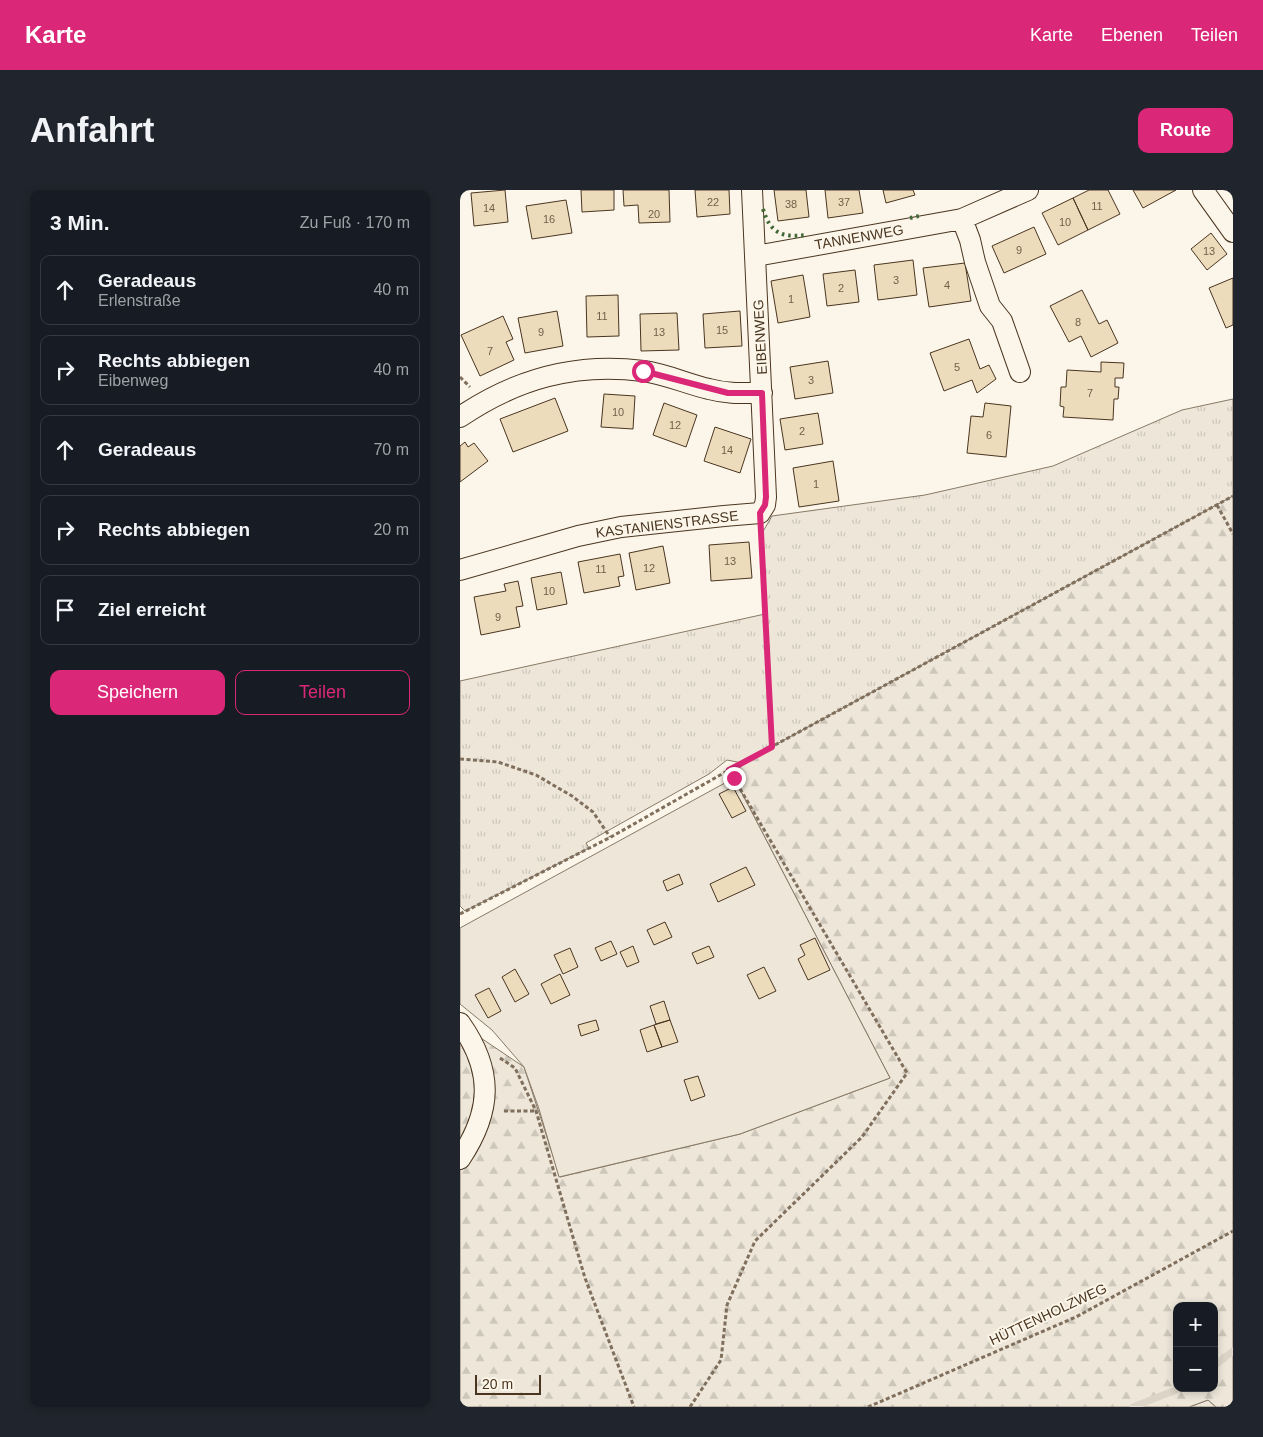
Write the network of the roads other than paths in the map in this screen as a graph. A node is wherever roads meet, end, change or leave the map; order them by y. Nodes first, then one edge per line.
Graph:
1 (752, 190) edge
2 (1028, 190) edge
3 (1203, 190) edge
4 (962, 219) junction
5 (1233, 232) edge
6 (756, 256) junction
7 (1020, 372) dead end
8 (762, 393) junction
9 (460, 417) edge
10 (760, 513) joint
11 (460, 570) edge
12 (460, 1023) edge
13 (460, 1159) edge

1 - 6 street, EIBENWEG
2 - 4 street, TANNENWEG
3 - 5 street
4 - 6 street, TANNENWEG
4 - 7 street
6 - 8 street, EIBENWEG
8 - 9 street
8 - 10 street, EIBENWEG
10 - 11 street, KASTANIENSTRASSE
12 - 13 street

